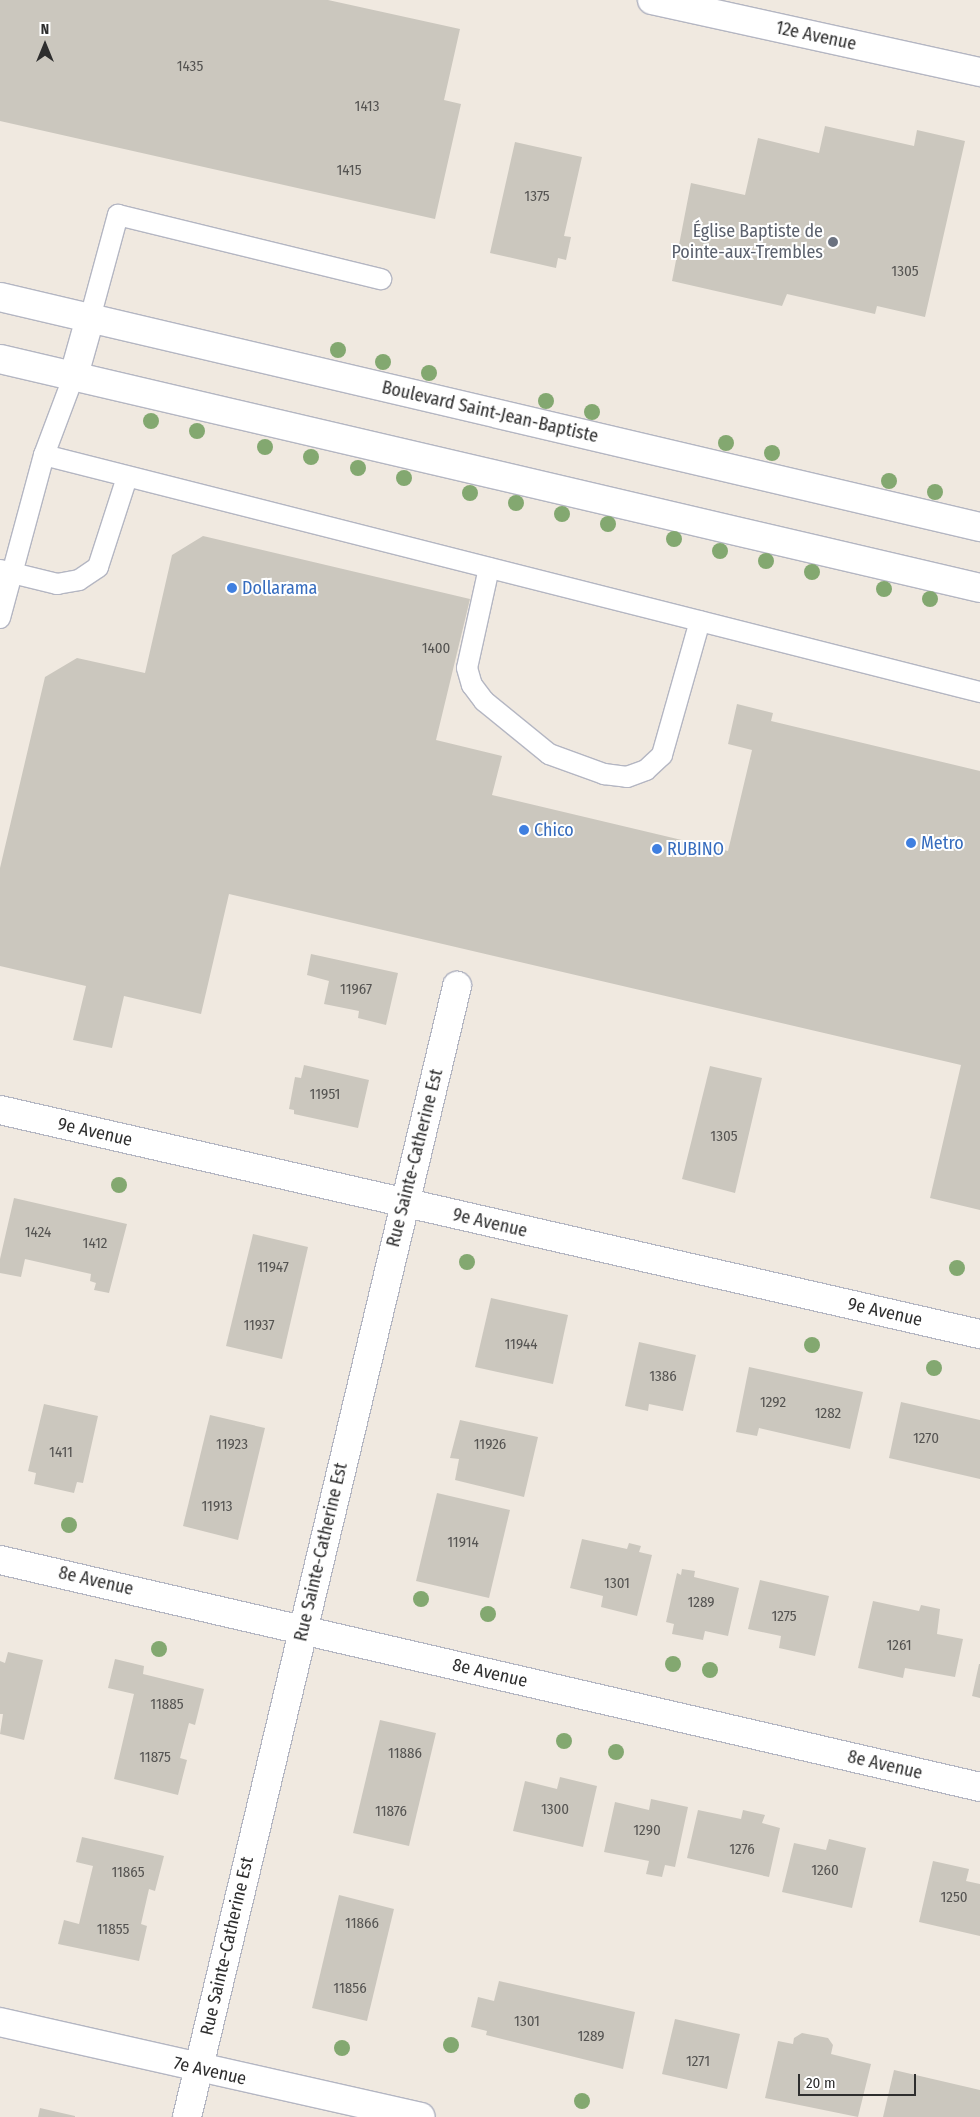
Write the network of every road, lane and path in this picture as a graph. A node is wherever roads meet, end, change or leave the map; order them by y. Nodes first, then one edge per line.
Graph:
1 (652, 0) edge
2 (980, 72) edge
3 (382, 279) dead end
4 (0, 297) edge
5 (90, 318) junction
6 (0, 359) edge
7 (74, 375) junction
8 (44, 455) junction
9 (127, 477) junction
10 (980, 526) edge
11 (489, 568) junction
12 (6, 572) edge
13 (980, 588) edge
14 (0, 618) edge
15 (700, 622) junction
16 (980, 692) edge
17 (456, 986) dead end
18 (0, 1110) edge
19 (404, 1204) junction
20 (980, 1334) edge
21 (0, 1560) edge
22 (303, 1629) junction
23 (980, 1787) edge
24 (0, 2022) edge
25 (198, 2068) junction
26 (187, 2117) edge
27 (420, 2117) edge

1 - 2 street, 12e Avenue
3 - 5 lane
4 - 5 street, Boulevard Saint-Jean-Baptiste
5 - 7 street
5 - 10 street, Boulevard Saint-Jean-Baptiste
6 - 7 street
7 - 8 lane
7 - 13 street
8 - 9 lane
8 - 12 lane
9 - 11 lane
9 - 12 lane
11 - 15 lane
11 - 15 lane
12 - 14 lane
15 - 16 lane
17 - 19 street, Rue Sainte-Catherine Est
18 - 19 street, 9e Avenue
19 - 20 street, 9e Avenue
19 - 22 street, Rue Sainte-Catherine Est
21 - 22 street, 8e Avenue
22 - 23 street, 8e Avenue
22 - 25 street, Rue Sainte-Catherine Est
24 - 25 street, 7e Avenue
25 - 26 street, Rue Sainte-Catherine Est
25 - 27 street, 7e Avenue

